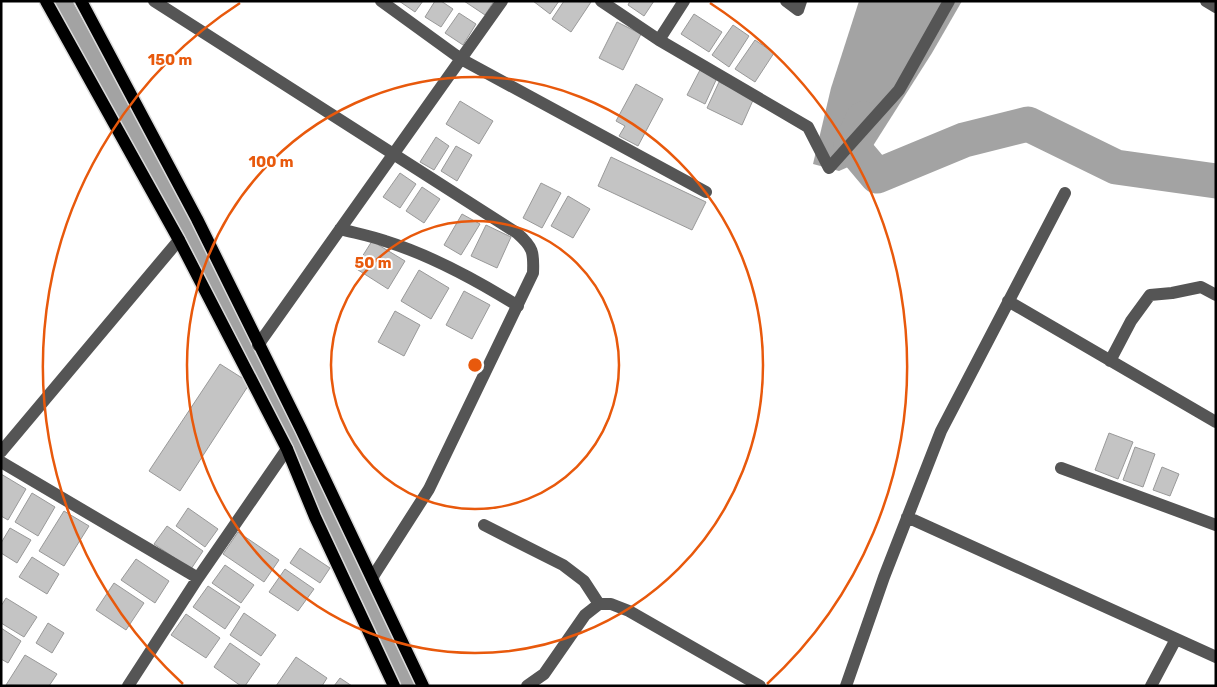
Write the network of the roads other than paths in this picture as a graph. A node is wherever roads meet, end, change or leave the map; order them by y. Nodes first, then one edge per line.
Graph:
1 (46, 1) edge
2 (154, 1) edge
3 (381, 1) edge
4 (502, 1) edge
5 (601, 1) edge
6 (684, 1) edge
7 (786, 1) edge
8 (801, 1) edge
9 (949, 1) edge
10 (1206, 1) edge
11 (82, 2) edge
12 (1216, 7) edge
13 (660, 40) junction
14 (461, 59) junction
15 (394, 154) junction
16 (706, 192) dead end
17 (1066, 193) dead end
18 (340, 229) junction
19 (178, 240) junction
20 (1216, 295) edge
21 (1008, 302) junction
22 (518, 306) junction
23 (258, 345) junction
24 (1110, 361) junction
25 (1216, 422) edge
26 (287, 449) junction
27 (1, 452) edge
28 (1, 462) edge
29 (1061, 468) dead end
30 (907, 517) junction
31 (484, 525) dead end
32 (1216, 525) edge
33 (198, 578) junction
34 (372, 578) junction
35 (599, 604) junction
36 (1176, 639) junction
37 (1216, 657) edge
38 (128, 686) edge
39 (394, 686) edge
40 (423, 686) edge
41 (527, 686) edge
42 (760, 686) edge
43 (846, 686) edge
44 (1151, 686) edge

1 - 19 main road
2 - 15 street
3 - 14 street
4 - 14 street
5 - 13 street
6 - 13 street
7 - 8 street
9 - 13 street
10 - 12 street
11 - 23 main road
14 - 15 street
14 - 16 street
15 - 18 street
15 - 22 street
17 - 21 street
18 - 22 street
18 - 23 street
19 - 26 main road
19 - 27 street
20 - 24 street
21 - 24 street
21 - 30 street
22 - 34 street
23 - 34 main road
24 - 25 street
26 - 33 street
26 - 39 main road
28 - 33 street
29 - 32 street
30 - 36 street
30 - 43 street
31 - 35 street
33 - 38 street
34 - 40 main road
35 - 41 street
35 - 42 street
36 - 37 street
36 - 44 street

